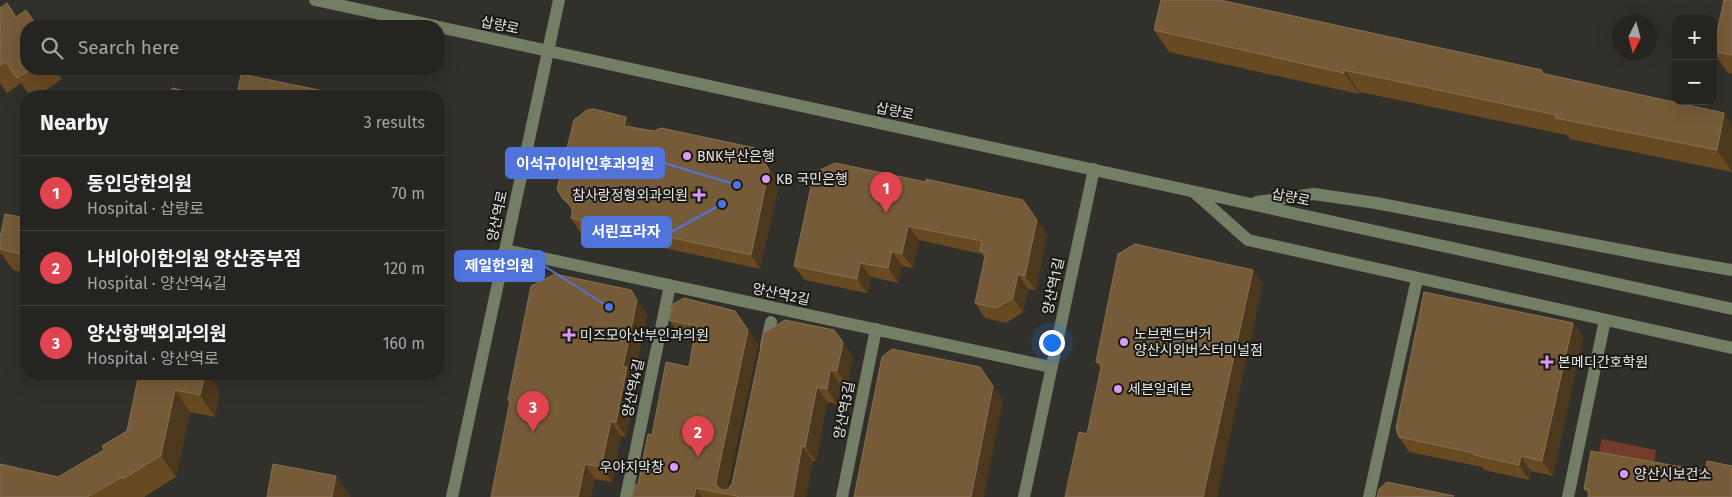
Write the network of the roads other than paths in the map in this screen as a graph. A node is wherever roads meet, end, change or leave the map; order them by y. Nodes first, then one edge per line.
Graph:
1 (315, 0) edge
2 (559, 0) edge
3 (405, 20) edge
4 (445, 29) edge
5 (548, 51) junction
6 (1094, 169) junction
7 (1193, 191) junction
8 (1249, 203) junction
9 (505, 250) junction
10 (1732, 270) edge
11 (1417, 279) junction
12 (670, 285) junction
13 (1732, 309) edge
14 (1605, 320) junction
15 (771, 322) dead end
16 (876, 329) junction
17 (1732, 348) edge
18 (763, 360) edge
19 (1051, 367) junction
20 (452, 497) edge
21 (626, 497) edge
22 (842, 497) edge
23 (1024, 497) edge
24 (1369, 497) edge
25 (1568, 497) edge

1 - 3 street, 삽량로
2 - 5 street, 양산역로
4 - 5 street, 삽량로
5 - 6 street, 삽량로
5 - 9 street, 양산역로
6 - 7 street, 삽량로
6 - 19 street, 양산역1길
7 - 8 street, 삽량로
7 - 11 street
8 - 10 street
8 - 13 street, 삽량로
9 - 12 street, 양산역2길
9 - 20 street, 양산역로
11 - 14 street
11 - 24 street
12 - 16 street, 양산역2길
12 - 21 street, 양산역4길
14 - 17 street
14 - 25 street
15 - 18 street
16 - 19 street, 양산역2길
16 - 22 street, 양산역3길
19 - 23 street, 양산역1길

